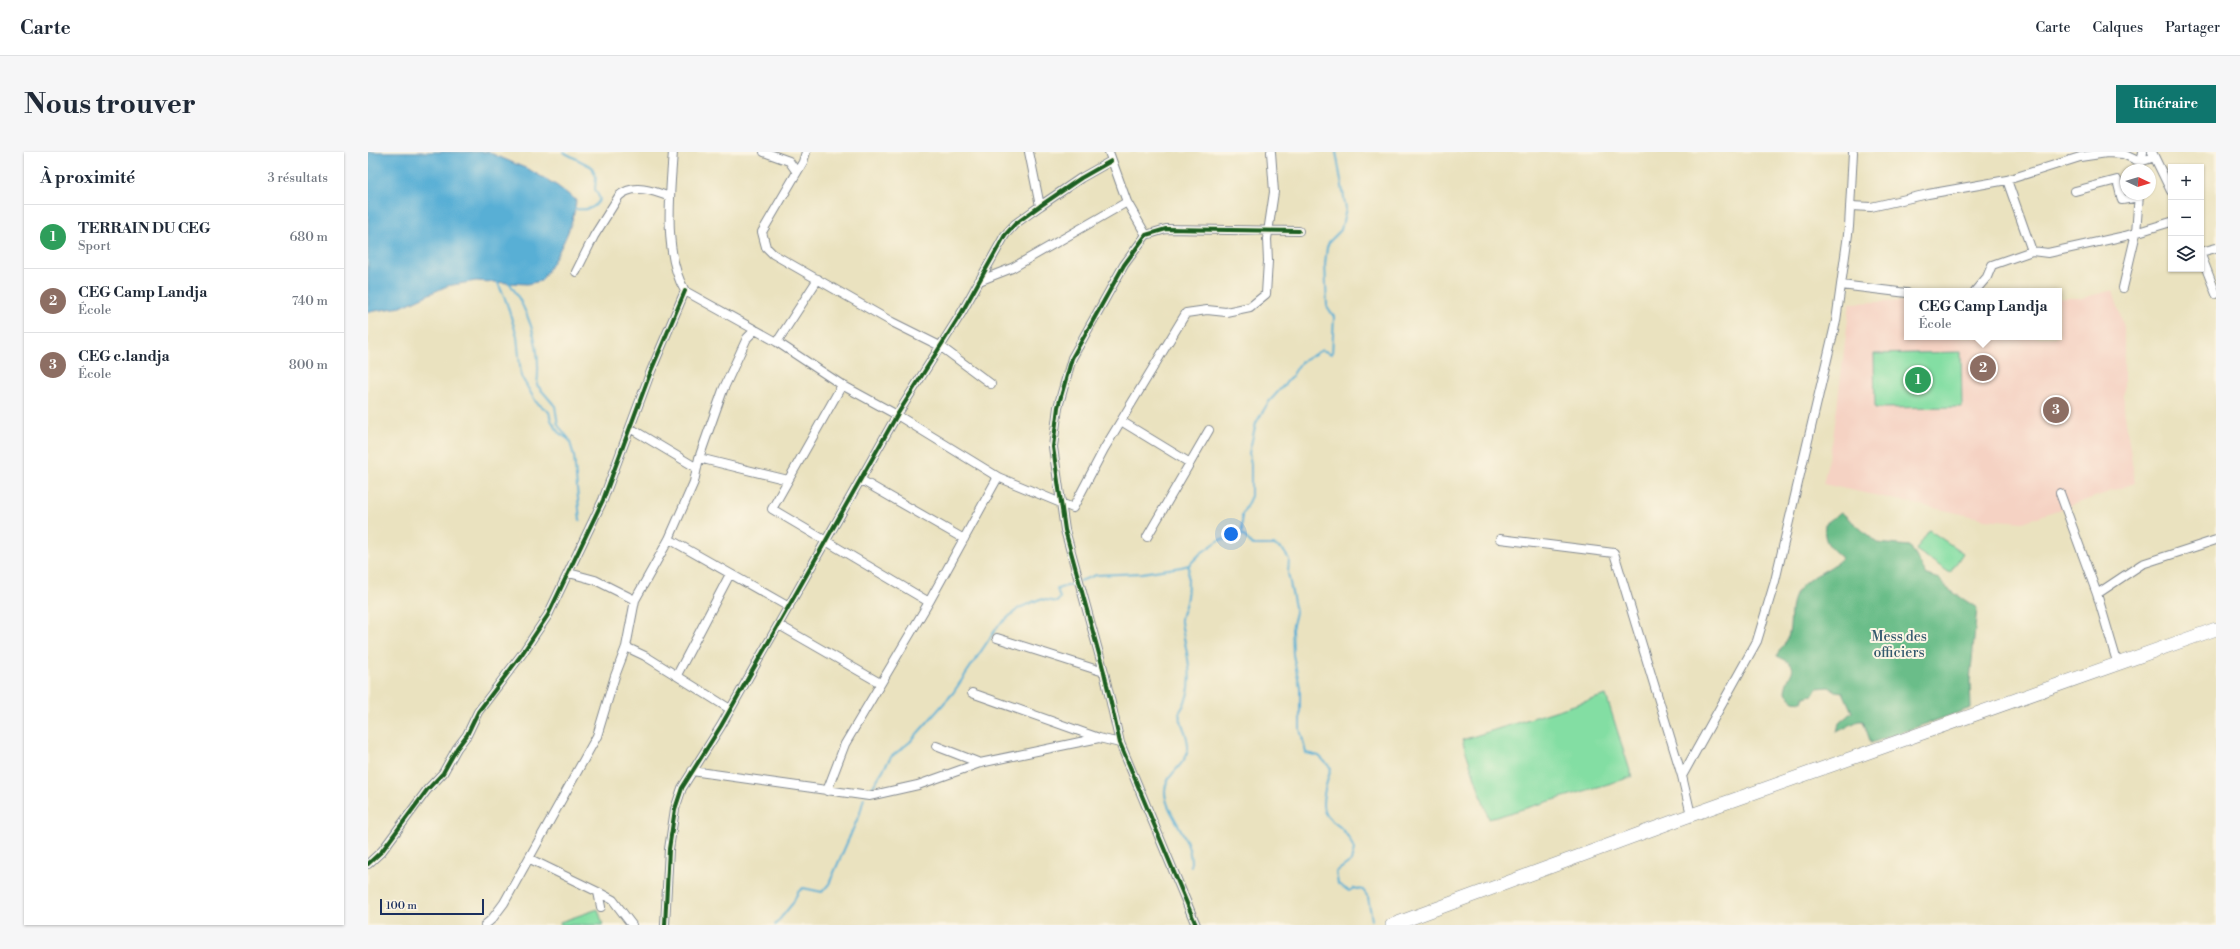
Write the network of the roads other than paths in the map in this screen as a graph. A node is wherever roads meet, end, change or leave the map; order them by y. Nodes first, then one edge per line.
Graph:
1 (673, 152) edge
2 (764, 152) edge
3 (806, 152) edge
4 (1029, 152) edge
5 (1109, 152) edge
6 (1271, 152) edge
7 (1853, 152) edge
8 (2143, 152) edge
9 (2153, 155) edge
10 (1111, 161) junction
11 (2137, 164) edge
12 (2140, 164) edge
13 (2142, 164) edge
14 (796, 171) junction
15 (2007, 180) junction
16 (2168, 185) edge
17 (2075, 191) dead end
18 (2120, 192) edge
19 (670, 197) junction
20 (2139, 200) edge
21 (1127, 202) junction
22 (1040, 206) junction
23 (1850, 206) junction
24 (2168, 223) edge
25 (1267, 230) junction
26 (1299, 230) dead end
27 (2136, 233) junction
28 (1146, 235) junction
29 (2216, 248) edge
30 (2032, 251) junction
31 (2204, 253) edge
32 (2204, 262) edge
33 (576, 272) dead end
34 (818, 279) junction
35 (979, 281) junction
36 (1841, 285) junction
37 (1978, 288) edge
38 (2123, 288) dead end
39 (685, 291) junction
40 (1904, 293) edge
41 (2216, 294) edge
42 (754, 330) junction
43 (777, 342) junction
44 (940, 346) junction
45 (991, 384) dead end
46 (842, 385) junction
47 (897, 415) junction
48 (1121, 421) junction
49 (630, 428) junction
50 (1210, 430) dead end
51 (699, 458) junction
52 (1190, 462) junction
53 (697, 468) junction
54 (998, 477) junction
55 (788, 480) junction
56 (861, 480) junction
57 (2060, 494) dead end
58 (1060, 503) junction
59 (1147, 537) dead end
60 (669, 538) junction
61 (964, 539) junction
62 (1500, 539) dead end
63 (2216, 540) edge
64 (826, 542) junction
65 (569, 573) junction
66 (730, 574) junction
67 (2097, 594) junction
68 (635, 600) junction
69 (929, 602) junction
70 (789, 607) junction
71 (779, 625) junction
72 (2216, 629) edge
73 (997, 638) dead end
74 (626, 647) junction
75 (2118, 665) junction
76 (1104, 672) junction
77 (677, 675) junction
78 (880, 683) junction
79 (972, 693) dead end
80 (730, 709) junction
81 (1099, 738) junction
82 (1120, 743) junction
83 (936, 746) dead end
84 (980, 763) junction
85 (692, 770) junction
86 (1682, 776) junction
87 (827, 791) junction
88 (1691, 815) junction
89 (530, 858) junction
90 (368, 864) edge
91 (598, 892) junction
92 (601, 907) dead end
93 (484, 925) edge
94 (632, 925) edge
95 (665, 925) edge
96 (1196, 925) edge
97 (1392, 925) edge

1 - 19 street
2 - 14 street
3 - 14 street
4 - 22 street
5 - 10 street
6 - 25 street
7 - 23 street
8 - 12 street
9 - 13 street
9 - 16 street
10 - 21 street
10 - 22 street
11 - 15 street
14 - 34 street
15 - 23 street
15 - 30 street
17 - 18 street
19 - 33 street
19 - 39 street
20 - 27 street
21 - 28 street
21 - 35 street
22 - 35 street
23 - 36 street
24 - 27 street
25 - 26 street
25 - 28 street
25 - 48 street
27 - 30 street
27 - 38 street
28 - 58 street
29 - 31 street
30 - 37 street
32 - 41 street
34 - 43 street
34 - 44 street
35 - 44 street
36 - 40 street
36 - 86 street
39 - 42 street
39 - 49 street
42 - 43 street
42 - 51 street
43 - 46 street
44 - 45 street
44 - 47 street
46 - 47 street
46 - 55 street
47 - 54 street
47 - 56 street
48 - 52 street
48 - 58 street
49 - 53 street
49 - 65 street
50 - 52 street
51 - 53 street
51 - 55 street
52 - 59 street
53 - 60 street
54 - 58 street
54 - 61 street
55 - 64 street
56 - 61 street
56 - 64 street
57 - 67 street
58 - 76 street
60 - 66 street
60 - 68 street
61 - 69 street
62 - 86 street
63 - 67 street
64 - 69 street
64 - 70 street
65 - 68 street
65 - 90 street
66 - 70 street
66 - 77 street
67 - 75 street
68 - 74 street
69 - 78 street
70 - 71 street
71 - 78 street
71 - 80 street
72 - 75 highway
73 - 76 street
74 - 77 street
74 - 89 street
75 - 88 highway
76 - 82 street
77 - 80 street
78 - 87 street
79 - 81 street
80 - 85 street
81 - 82 street
81 - 84 street
82 - 96 street
83 - 84 street
84 - 87 street
85 - 87 street
85 - 95 street
86 - 88 street
88 - 97 highway
89 - 91 street
89 - 93 street
91 - 92 street
91 - 94 street

